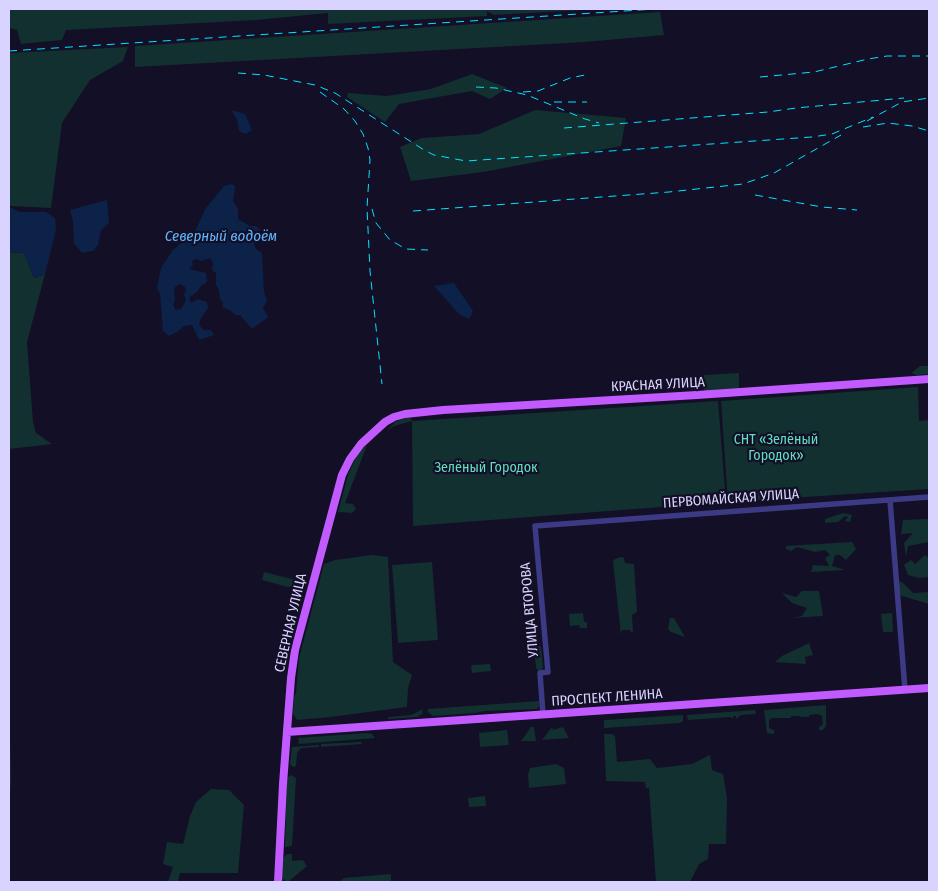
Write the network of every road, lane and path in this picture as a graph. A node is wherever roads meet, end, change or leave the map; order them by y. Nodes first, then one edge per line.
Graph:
1 (929, 379) edge
2 (388, 420) joint
3 (929, 497) edge
4 (890, 500) junction
5 (535, 526) joint
6 (929, 688) edge
7 (905, 690) junction
8 (543, 715) junction
9 (287, 732) junction
10 (278, 882) edge

1 - 2 main road, КРАСНАЯ УЛИЦА
2 - 9 main road, СЕВЕРНАЯ УЛИЦА
3 - 4 street, ПЕРВОМАЙСКАЯ УЛИЦА
4 - 5 street, ПЕРВОМАЙСКАЯ УЛИЦА
4 - 7 street
5 - 8 street, УЛИЦА ВТОРОВА
6 - 7 main road, ПРОСПЕКТ ЛЕНИНА
7 - 8 main road, ПРОСПЕКТ ЛЕНИНА
8 - 9 main road, ПРОСПЕКТ ЛЕНИНА
9 - 10 main road, СЕВЕРНАЯ УЛИЦА

